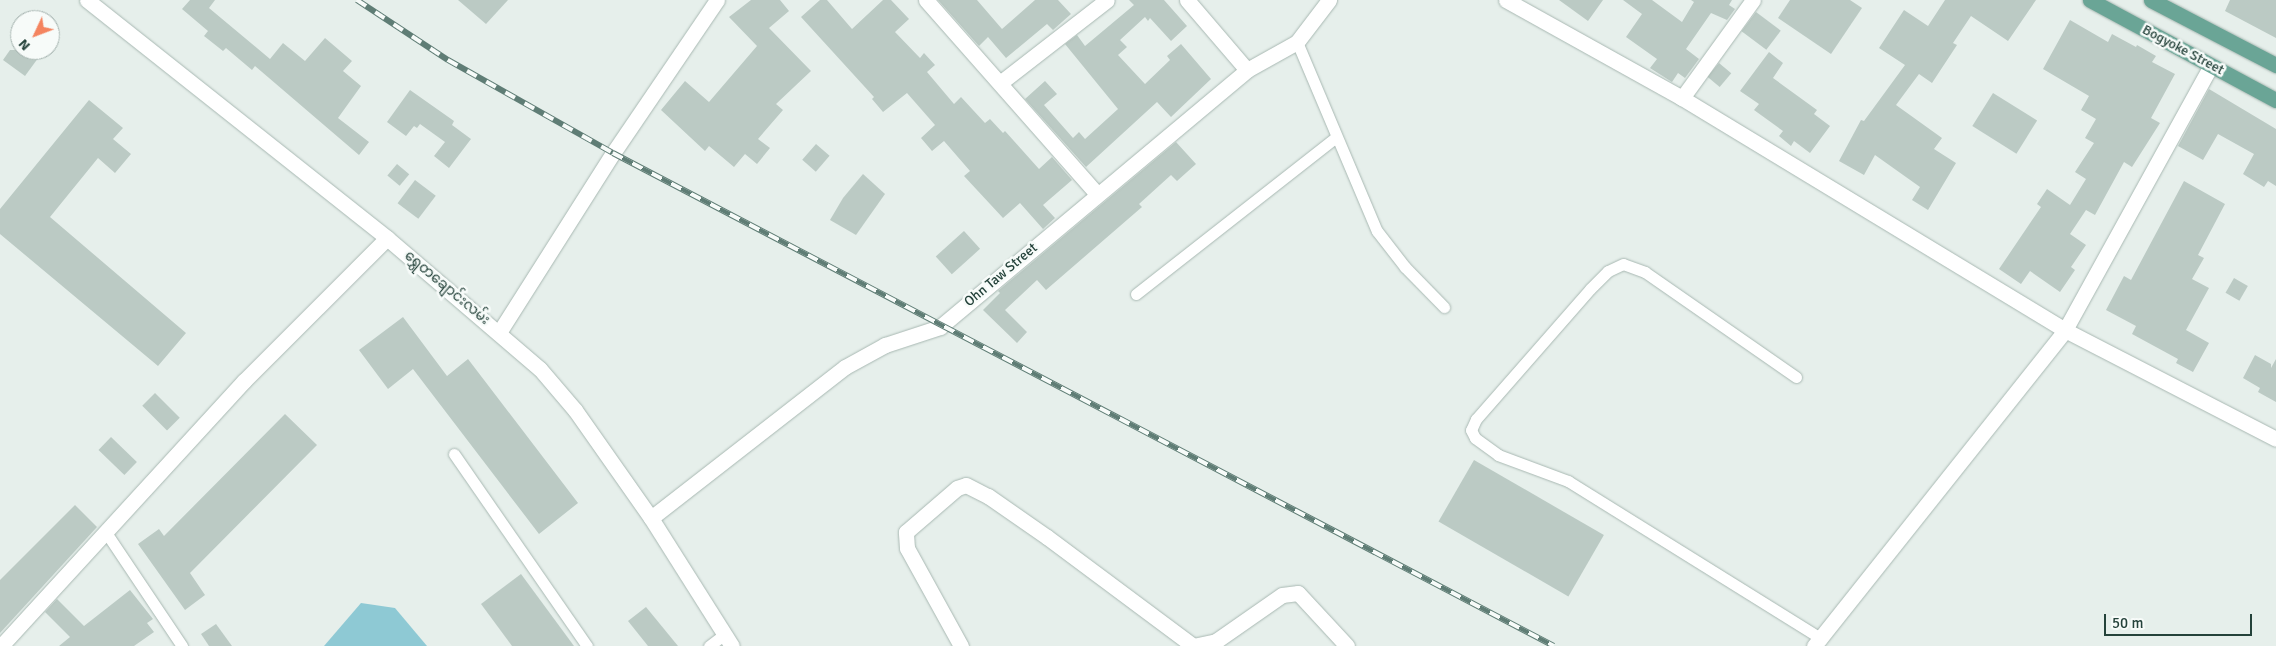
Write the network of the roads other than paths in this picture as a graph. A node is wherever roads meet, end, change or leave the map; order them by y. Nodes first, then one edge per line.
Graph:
1 (88, 0) edge
2 (717, 0) edge
3 (926, 0) edge
4 (1107, 0) edge
5 (1187, 0) edge
6 (1329, 0) edge
7 (1506, 0) edge
8 (1753, 0) edge
9 (2090, 0) edge
10 (2151, 0) edge
11 (1297, 42) junction
12 (2276, 65) edge
13 (2211, 66) junction
14 (1247, 70) junction
15 (1000, 82) junction
16 (1682, 98) junction
17 (2276, 100) edge
18 (1336, 137) junction
19 (1097, 194) junction
20 (388, 238) junction
21 (1136, 294) dead end
22 (1444, 307) dead end
23 (2065, 330) junction
24 (500, 331) junction
25 (1796, 377) dead end
26 (2276, 439) edge
27 (454, 454) dead end
28 (651, 518) junction
29 (107, 534) junction
30 (728, 640) edge
31 (1818, 642) edge
32 (1, 646) edge
33 (182, 646) edge
34 (587, 646) edge
35 (709, 646) edge
36 (961, 646) edge
37 (1193, 646) edge
38 (1347, 646) edge

1 - 20 street, ရွှေတချောင်းလမ်း
2 - 24 street
3 - 15 street
4 - 15 street
5 - 14 street
6 - 11 street, Ohn Taw Street
7 - 16 street
8 - 16 street
9 - 13 main road, Bogyoke Street
10 - 12 main road
11 - 14 street, Ohn Taw Street
11 - 18 lane
13 - 17 main road, Bogyoke Street
13 - 23 street
14 - 19 street, Ohn Taw Street
15 - 19 street
16 - 23 street
18 - 21 lane
18 - 22 lane
19 - 28 street, Ohn Taw Street
20 - 24 street, ရွှေတချောင်းလမ်း
20 - 29 street
23 - 26 street
23 - 31 street
24 - 28 street, ရွှေတချောင်းလမ်း
25 - 31 lane
27 - 34 lane
28 - 30 street, ရွှေတချောင်းလမ်း
29 - 32 street
29 - 33 lane
30 - 35 lane
36 - 37 street
37 - 38 street

